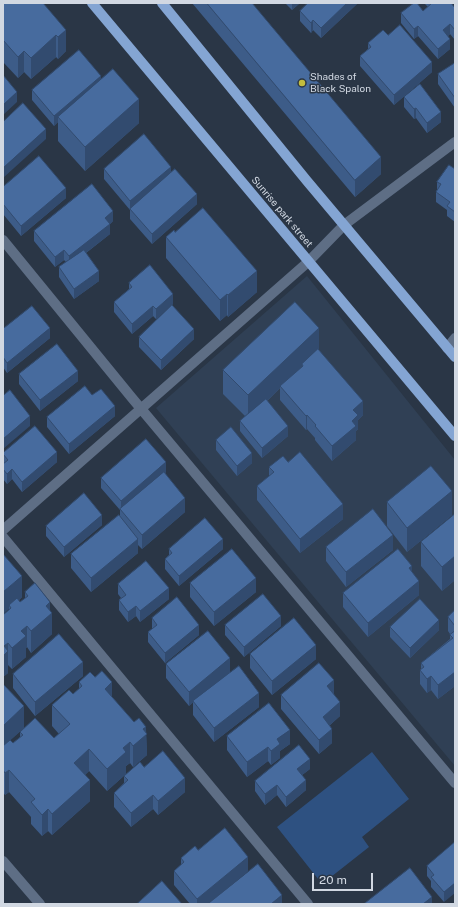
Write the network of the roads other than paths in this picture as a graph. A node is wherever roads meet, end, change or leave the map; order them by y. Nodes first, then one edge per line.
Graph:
1 (92, 3) edge
2 (162, 3) edge
3 (455, 142) edge
4 (344, 225) junction
5 (3, 240) edge
6 (308, 262) junction
7 (455, 338) edge
8 (448, 348) junction
9 (455, 357) edge
10 (141, 409) junction
11 (455, 436) edge
12 (3, 530) edge
13 (3, 537) edge
14 (455, 784) edge
15 (3, 861) edge
16 (40, 904) edge
17 (308, 904) edge

1 - 6 main road, Sunrise park street
2 - 4 main road
3 - 4 street
4 - 6 street
4 - 8 main road
5 - 10 street
6 - 10 street
6 - 11 main road, Sunrise park street
7 - 8 street
8 - 9 main road
10 - 12 street
10 - 14 street
13 - 17 street
15 - 16 street

